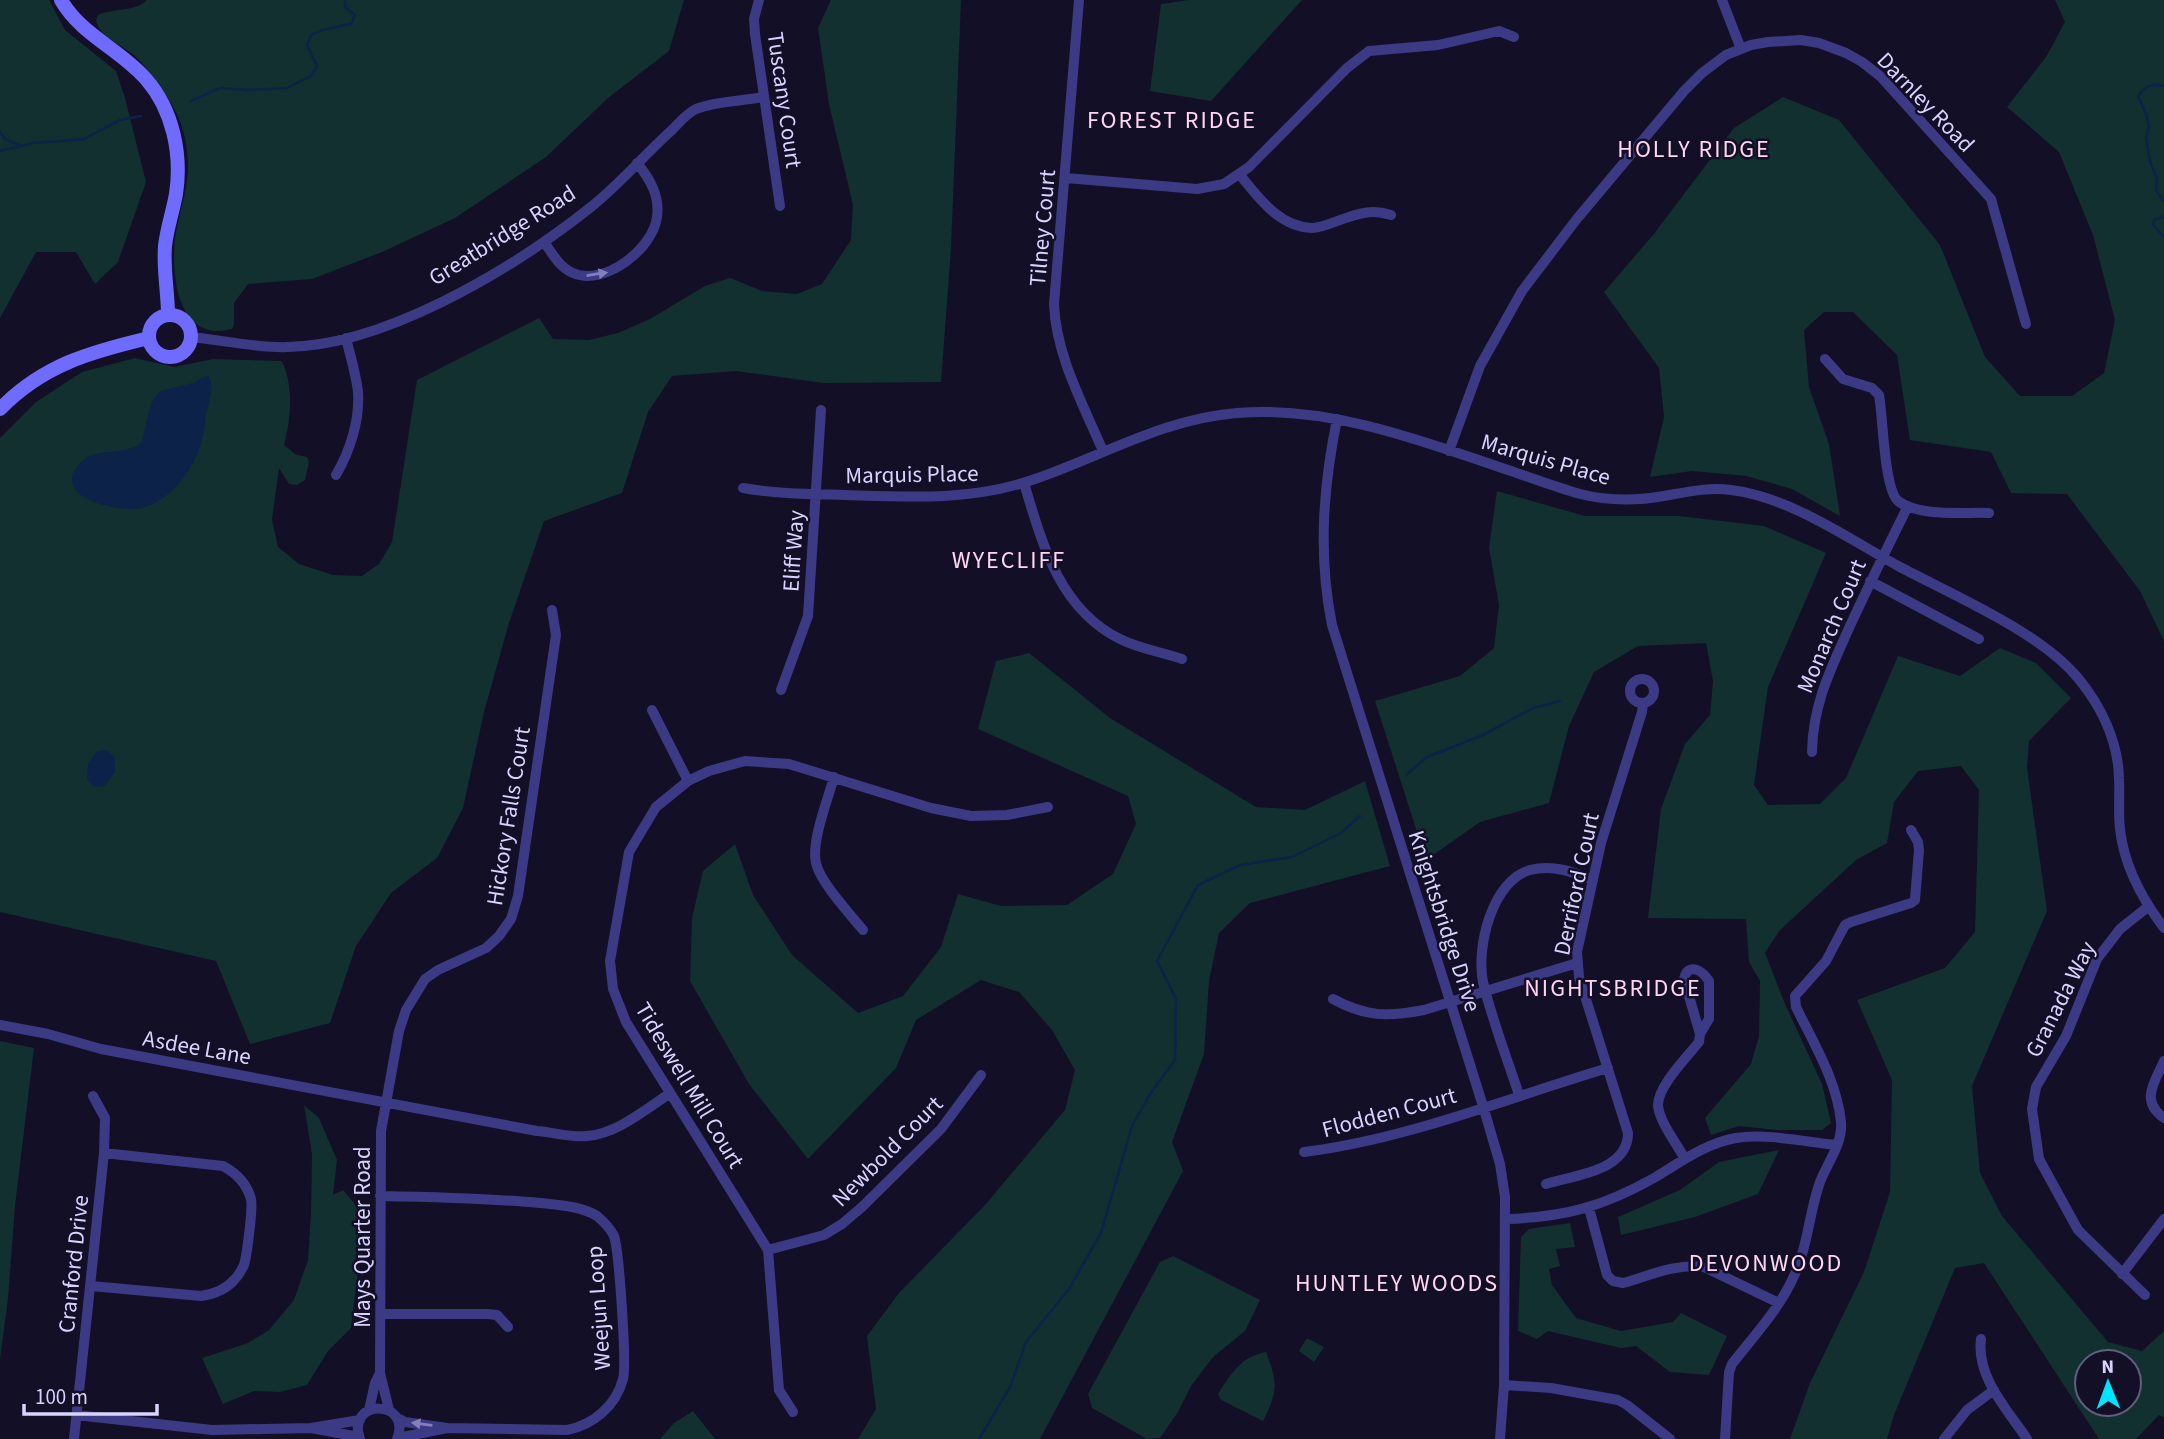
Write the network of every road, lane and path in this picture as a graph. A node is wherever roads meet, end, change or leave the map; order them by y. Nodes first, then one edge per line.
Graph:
1 (61, 0) edge
2 (759, 0) edge
3 (1079, 0) edge
4 (1722, 0) edge
5 (1514, 37) dead end
6 (1741, 49) junction
7 (764, 97) junction
8 (637, 163) junction
9 (1240, 175) junction
10 (1066, 178) junction
11 (780, 206) dead end
12 (1391, 215) dead end
13 (544, 242) junction
14 (168, 315) junction
15 (2026, 324) dead end
16 (191, 337) junction
17 (149, 338) junction
18 (346, 338) junction
19 (1825, 359) dead end
20 (0, 409) edge
21 (821, 410) dead end
22 (1337, 419) junction
23 (1103, 451) junction
24 (1449, 451) junction
25 (336, 475) dead end
26 (1024, 483) junction
27 (743, 488) dead end
28 (816, 494) junction
29 (1908, 506) junction
30 (1989, 513) dead end
31 (1882, 557) junction
32 (1870, 582) junction
33 (552, 610) dead end
34 (1979, 639) dead end
35 (1182, 659) dead end
36 (781, 690) dead end
37 (1643, 703) dead end
38 (652, 710) dead end
39 (1812, 752) dead end
40 (834, 777) junction
41 (688, 781) junction
42 (1048, 807) dead end
43 (1911, 830) dead end
44 (1593, 880) junction
45 (2149, 906) junction
46 (2164, 928) edge
47 (863, 930) dead end
48 (1577, 963) junction
49 (1486, 990) junction
50 (1333, 999) dead end
51 (1450, 1002) junction
52 (0, 1025) edge
53 (1700, 1034) junction
54 (2164, 1061) edge
55 (1608, 1068) junction
56 (981, 1075) dead end
57 (669, 1094) junction
58 (1519, 1095) junction
59 (93, 1096) dead end
60 (388, 1101) junction
61 (1483, 1107) junction
62 (2164, 1118) edge
63 (1837, 1145) junction
64 (1304, 1152) dead end
65 (104, 1153) junction
66 (1685, 1159) junction
67 (1546, 1184) dead end
68 (380, 1196) junction
69 (1589, 1208) junction
70 (1506, 1219) junction
71 (2164, 1219) edge
72 (768, 1250) junction
73 (2122, 1274) junction
74 (91, 1286) junction
75 (2145, 1295) dead end
76 (1779, 1303) junction
77 (381, 1314) junction
78 (508, 1327) dead end
79 (1981, 1339) dead end
80 (380, 1373) junction
81 (1504, 1385) junction
82 (1994, 1390) junction
83 (369, 1410) junction
84 (793, 1412) dead end
85 (393, 1414) junction
86 (76, 1415) junction
87 (359, 1420) junction
88 (311, 1428) junction
89 (447, 1428) junction
90 (212, 1434) edge
91 (507, 1435) edge
92 (360, 1438) edge
93 (398, 1438) edge
94 (74, 1439) edge
95 (1500, 1439) edge
96 (1670, 1439) edge
97 (1725, 1439) edge
98 (1944, 1439) edge
99 (2027, 1439) edge

1 - 14 street
2 - 7 street, Tuscany Court
3 - 10 street, Tilney Court
4 - 6 street
5 - 9 street
6 - 15 street, Darnley Road
6 - 24 street, Darnley Road
7 - 8 street, Greatbridge Road
7 - 11 street, Tuscany Court
8 - 13 street, Greatbridge Road
13 -> 8 street
9 - 10 street
9 - 12 street
10 - 23 street, Tilney Court
13 - 18 street, Greatbridge Road
14 - 16 street
14 - 17 street
16 - 17 street
16 - 18 street, Greatbridge Road
17 - 20 street
18 - 25 street
19 - 29 street
21 - 28 street, Eliff Way
22 - 23 street, Marquis Place
22 - 24 street, Marquis Place
22 - 51 street, Knightsbridge Drive
23 - 26 street, Marquis Place
24 - 31 street, Marquis Place
26 - 28 street, Marquis Place
26 - 35 street
27 - 28 street, Marquis Place
28 - 36 street, Eliff Way
29 - 30 street
29 - 31 street, Monarch Court
31 - 32 street, Monarch Court
31 - 45 street, Marquis Place
32 - 34 street
32 - 39 street, Monarch Court
33 - 60 street, Hickory Falls Court
37 - 44 street, Derriford Court
38 - 41 street
40 - 41 street, Tideswell Mill Court
40 - 42 street, Tideswell Mill Court
40 - 47 street
41 - 57 street, Tideswell Mill Court
43 - 63 street
44 - 48 street, Derriford Court
44 - 49 street
45 - 46 street, Marquis Place
45 - 73 street, Granada Way
48 - 49 street
48 - 55 street, Derriford Court
49 - 51 street
49 - 58 street
50 - 51 street
51 - 61 street, Knightsbridge Drive
52 - 60 street, Asdee Lane
53 - 53 street
53 - 66 street
54 - 62 street
55 - 58 street, Flodden Court
55 - 67 street, Derriford Court
56 - 72 street, Newbold Court
57 - 60 street, Asdee Lane
57 - 72 street, Tideswell Mill Court
58 - 61 street, Flodden Court
59 - 65 street, Cranford Drive
60 - 68 street, Mays Quarter Road
61 - 64 street, Flodden Court
61 - 70 street, Knightsbridge Drive
63 - 66 street
63 - 76 street
65 - 74 street, Cranford Drive
65 - 74 street
66 - 69 street
68 - 77 street, Mays Quarter Road
68 - 91 street, Weejun Loop
69 - 70 street
69 - 76 street
70 - 81 street, Knightsbridge Drive
71 - 73 street
72 - 84 street, Tideswell Mill Court
73 - 75 street, Granada Way
74 - 86 street, Cranford Drive
76 - 97 street
77 - 78 street
77 - 80 street, Mays Quarter Road
79 - 82 street
80 - 83 street, Mays Quarter Road
80 - 85 street, Mays Quarter Road
81 - 95 street, Knightsbridge Drive
81 - 96 street
82 - 98 street
82 - 99 street
83 - 85 street
83 - 87 street, Mays Quarter Road
89 -> 85 street, Weejun Loop
85 - 93 street, Mays Quarter Road
86 - 90 street
86 - 94 street, Cranford Drive
87 - 88 street
87 - 92 street
88 - 90 street
88 - 92 street
89 - 91 street, Weejun Loop
89 - 93 street, Weejun Loop

